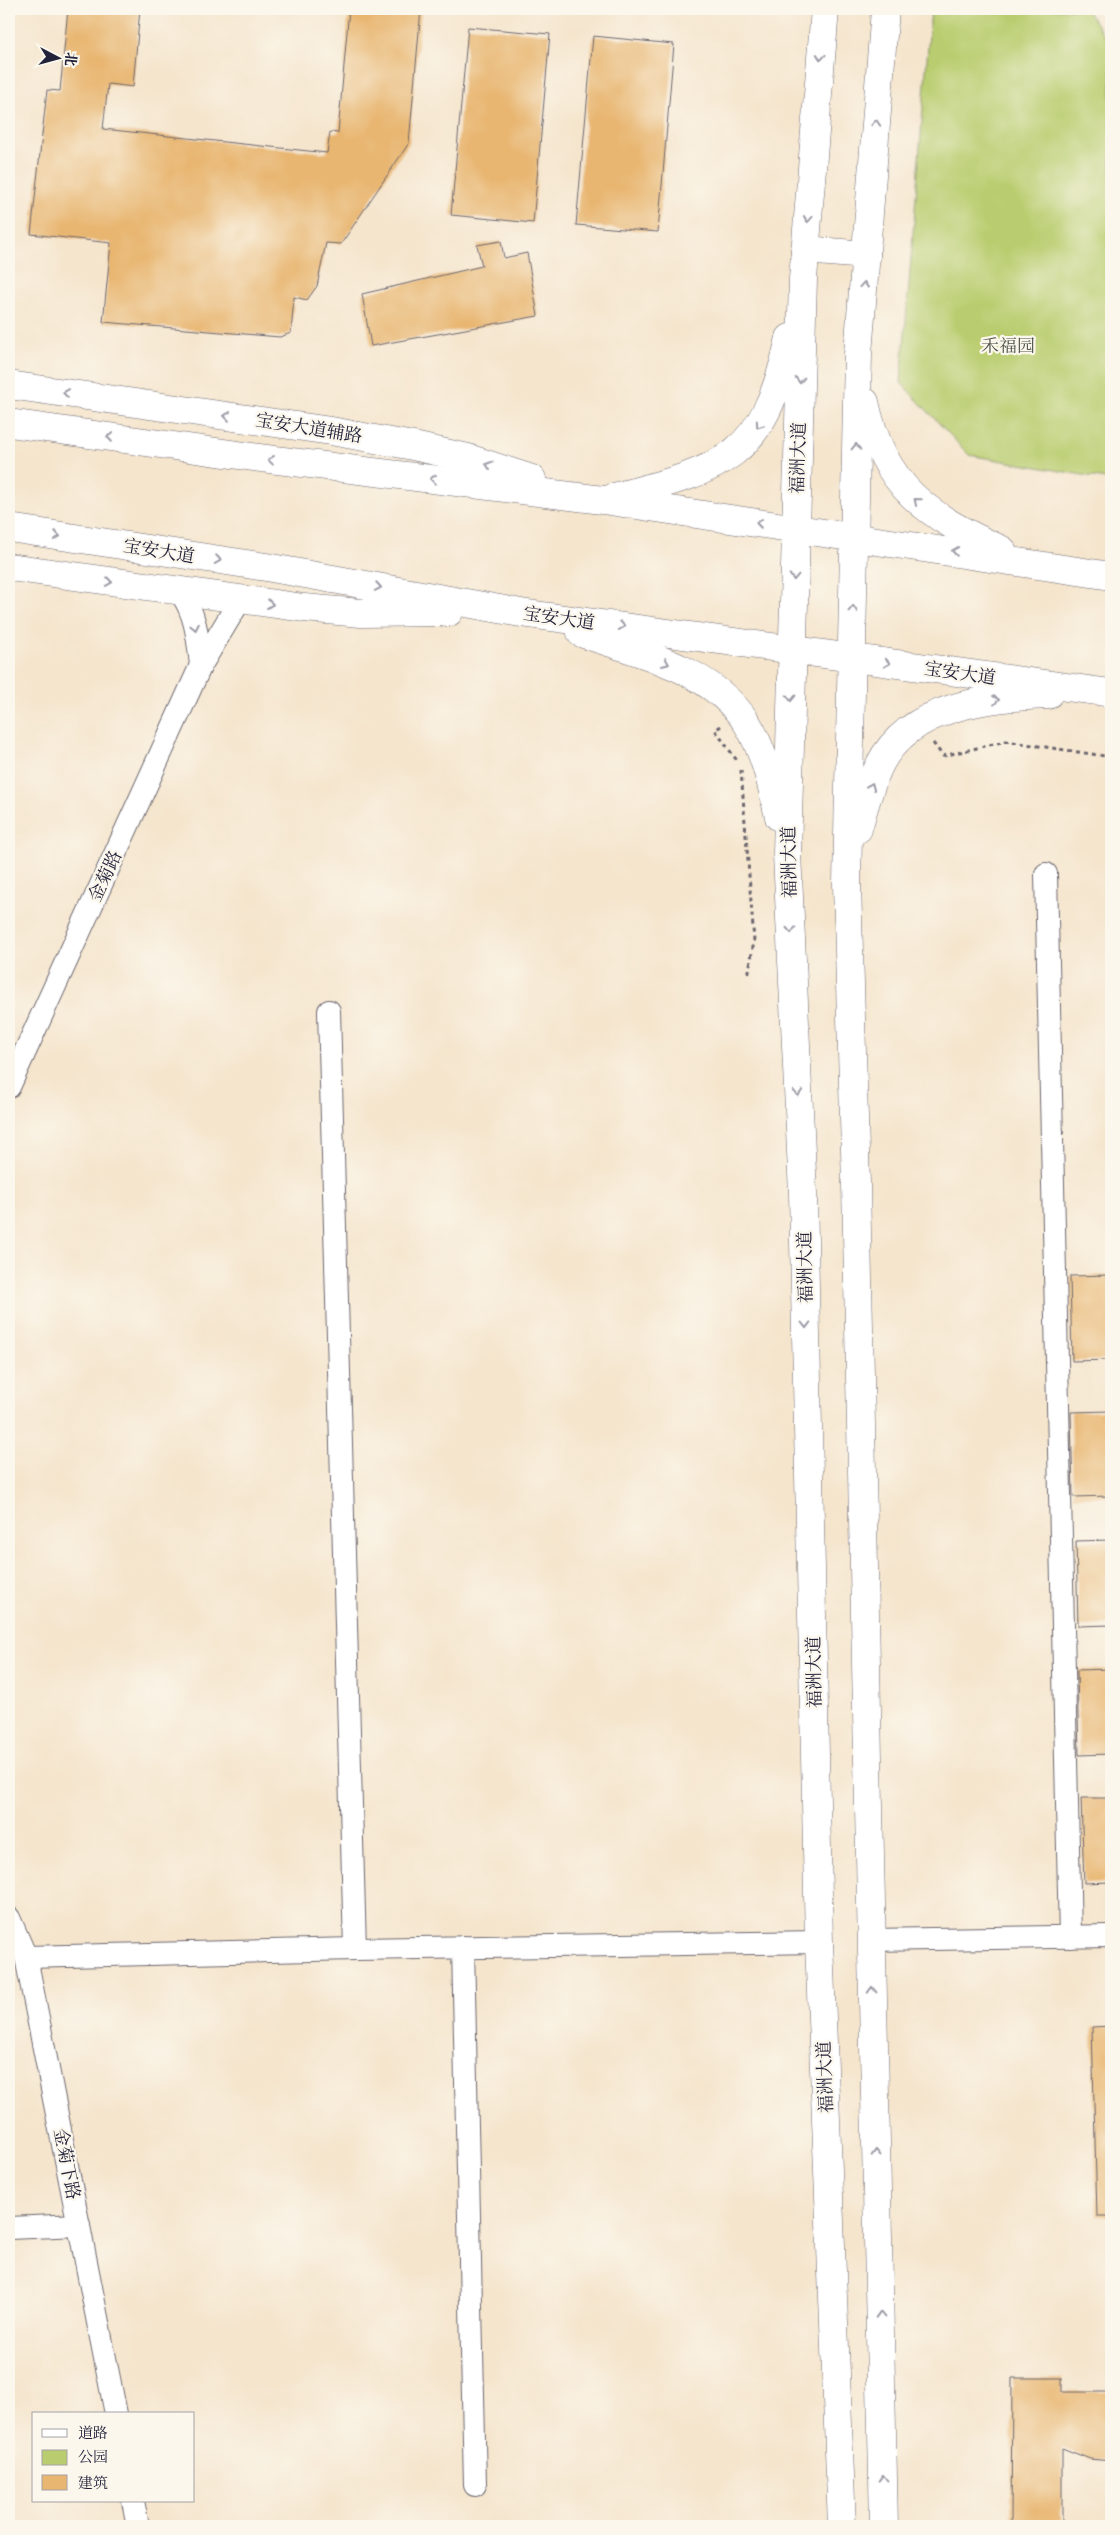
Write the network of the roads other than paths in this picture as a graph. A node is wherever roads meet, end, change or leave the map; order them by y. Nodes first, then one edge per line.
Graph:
1 (825, 9) edge
2 (885, 9) edge
3 (805, 250) junction
4 (866, 255) junction
5 (803, 279) junction
6 (858, 354) junction
7 (9, 385) edge
8 (9, 423) edge
9 (603, 500) junction
10 (9, 528) edge
11 (796, 528) junction
12 (854, 536) junction
13 (9, 567) edge
14 (1055, 567) junction
15 (1111, 570) edge
16 (1111, 576) edge
17 (180, 592) junction
18 (240, 600) junction
19 (521, 613) junction
20 (793, 649) junction
21 (852, 658) junction
22 (201, 665) junction
23 (1111, 694) edge
24 (787, 854) junction
25 (1046, 874) dead end
26 (846, 884) junction
27 (329, 1011) dead end
28 (9, 1087) edge
29 (9, 1918) edge
30 (1111, 1936) edge
31 (1070, 1937) junction
32 (871, 1940) junction
33 (820, 1942) junction
34 (463, 1947) junction
35 (355, 1949) junction
36 (26, 1957) junction
37 (79, 2224) junction
38 (9, 2228) edge
39 (116, 2412) edge
40 (475, 2485) dead end
41 (133, 2502) edge
42 (138, 2526) edge
43 (842, 2526) edge
44 (884, 2526) edge

1 -> 3 main road, 福洲大道
4 -> 2 main road
3 - 4 main road
3 - 5 main road, 福洲大道
6 -> 4 main road
5 -> 9 main road
5 -> 11 main road, 福洲大道
12 -> 6 main road
14 -> 6 main road
9 -> 7 main road, 宝安大道辅路
9 -> 8 main road
11 -> 9 main road
10 -> 19 main road, 宝安大道
11 - 12 main road
11 -> 20 main road, 福洲大道
14 -> 12 main road
21 -> 12 main road
13 -> 17 main road
14 - 15 main road
14 - 16 main road
17 - 18 main road
17 -> 22 street
18 -> 19 main road
18 - 22 street, 金菊路
19 -> 20 main road, 宝安大道
19 -> 24 main road
20 - 21 main road, 宝安大道
20 -> 24 main road, 福洲大道
21 -> 23 main road, 宝安大道
21 - 26 main road
22 - 28 street, 金菊路
26 -> 23 main road
24 -> 33 main road, 福洲大道
25 - 31 street
26 - 32 main road
27 - 35 street
29 - 36 street, 金菊下路
30 - 31 street
31 - 32 street
44 -> 32 main road
33 - 34 street
33 - 43 main road, 福洲大道
34 - 35 street
34 - 40 street
35 - 36 street
36 - 37 street, 金菊下路
37 - 38 street
37 - 39 street, 金菊下路
41 - 42 street

